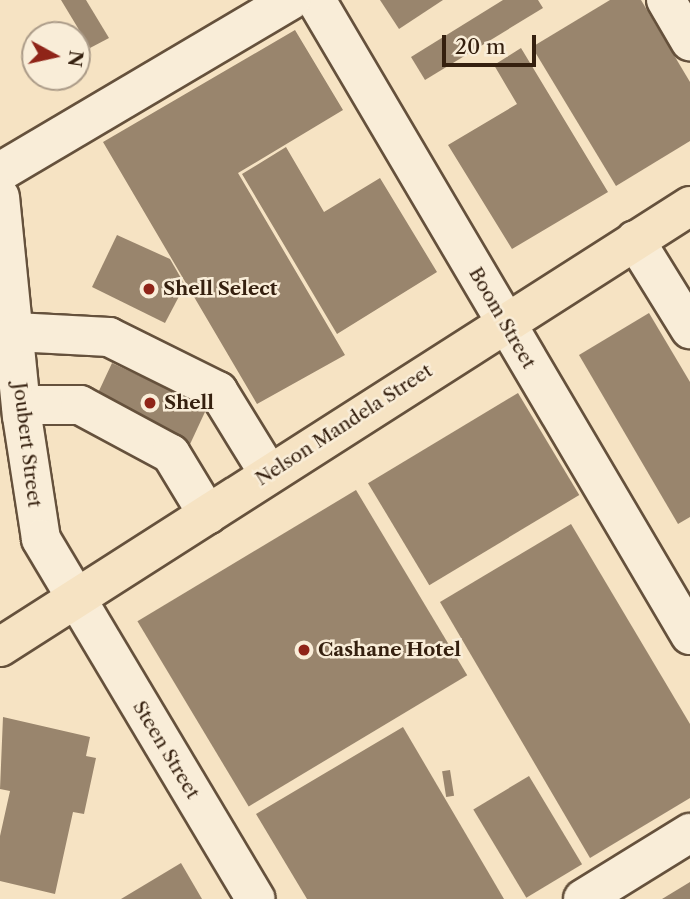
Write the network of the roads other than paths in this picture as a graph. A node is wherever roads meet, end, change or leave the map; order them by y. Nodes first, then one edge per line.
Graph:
1 (291, 0) edge
2 (316, 0) edge
3 (666, 0) edge
4 (690, 41) edge
5 (0, 172) edge
6 (0, 197) edge
7 (690, 206) edge
8 (635, 240) junction
9 (504, 321) junction
10 (690, 328) edge
11 (15, 332) junction
12 (14, 416) edge
13 (268, 474) junction
14 (208, 515) junction
15 (76, 600) junction
16 (690, 635) edge
17 (0, 647) edge
18 (690, 833) edge
19 (256, 899) edge
20 (583, 899) edge

1 - 5 street
2 - 9 street, Boom Street
3 - 4 street
6 - 11 street, Joubert Street
7 - 8 main road, Nelson Mandela Street
8 - 9 main road, Nelson Mandela Street
8 - 10 street
9 - 13 main road, Nelson Mandela Street
9 - 16 street, Boom Street
11 - 12 street, Joubert Street
11 - 13 street
12 - 14 street
12 - 15 street, Joubert Street
13 - 14 main road, Nelson Mandela Street
14 - 15 main road, Nelson Mandela Street
15 - 17 main road, Nelson Mandela Street
15 - 19 street, Steen Street
18 - 20 street

